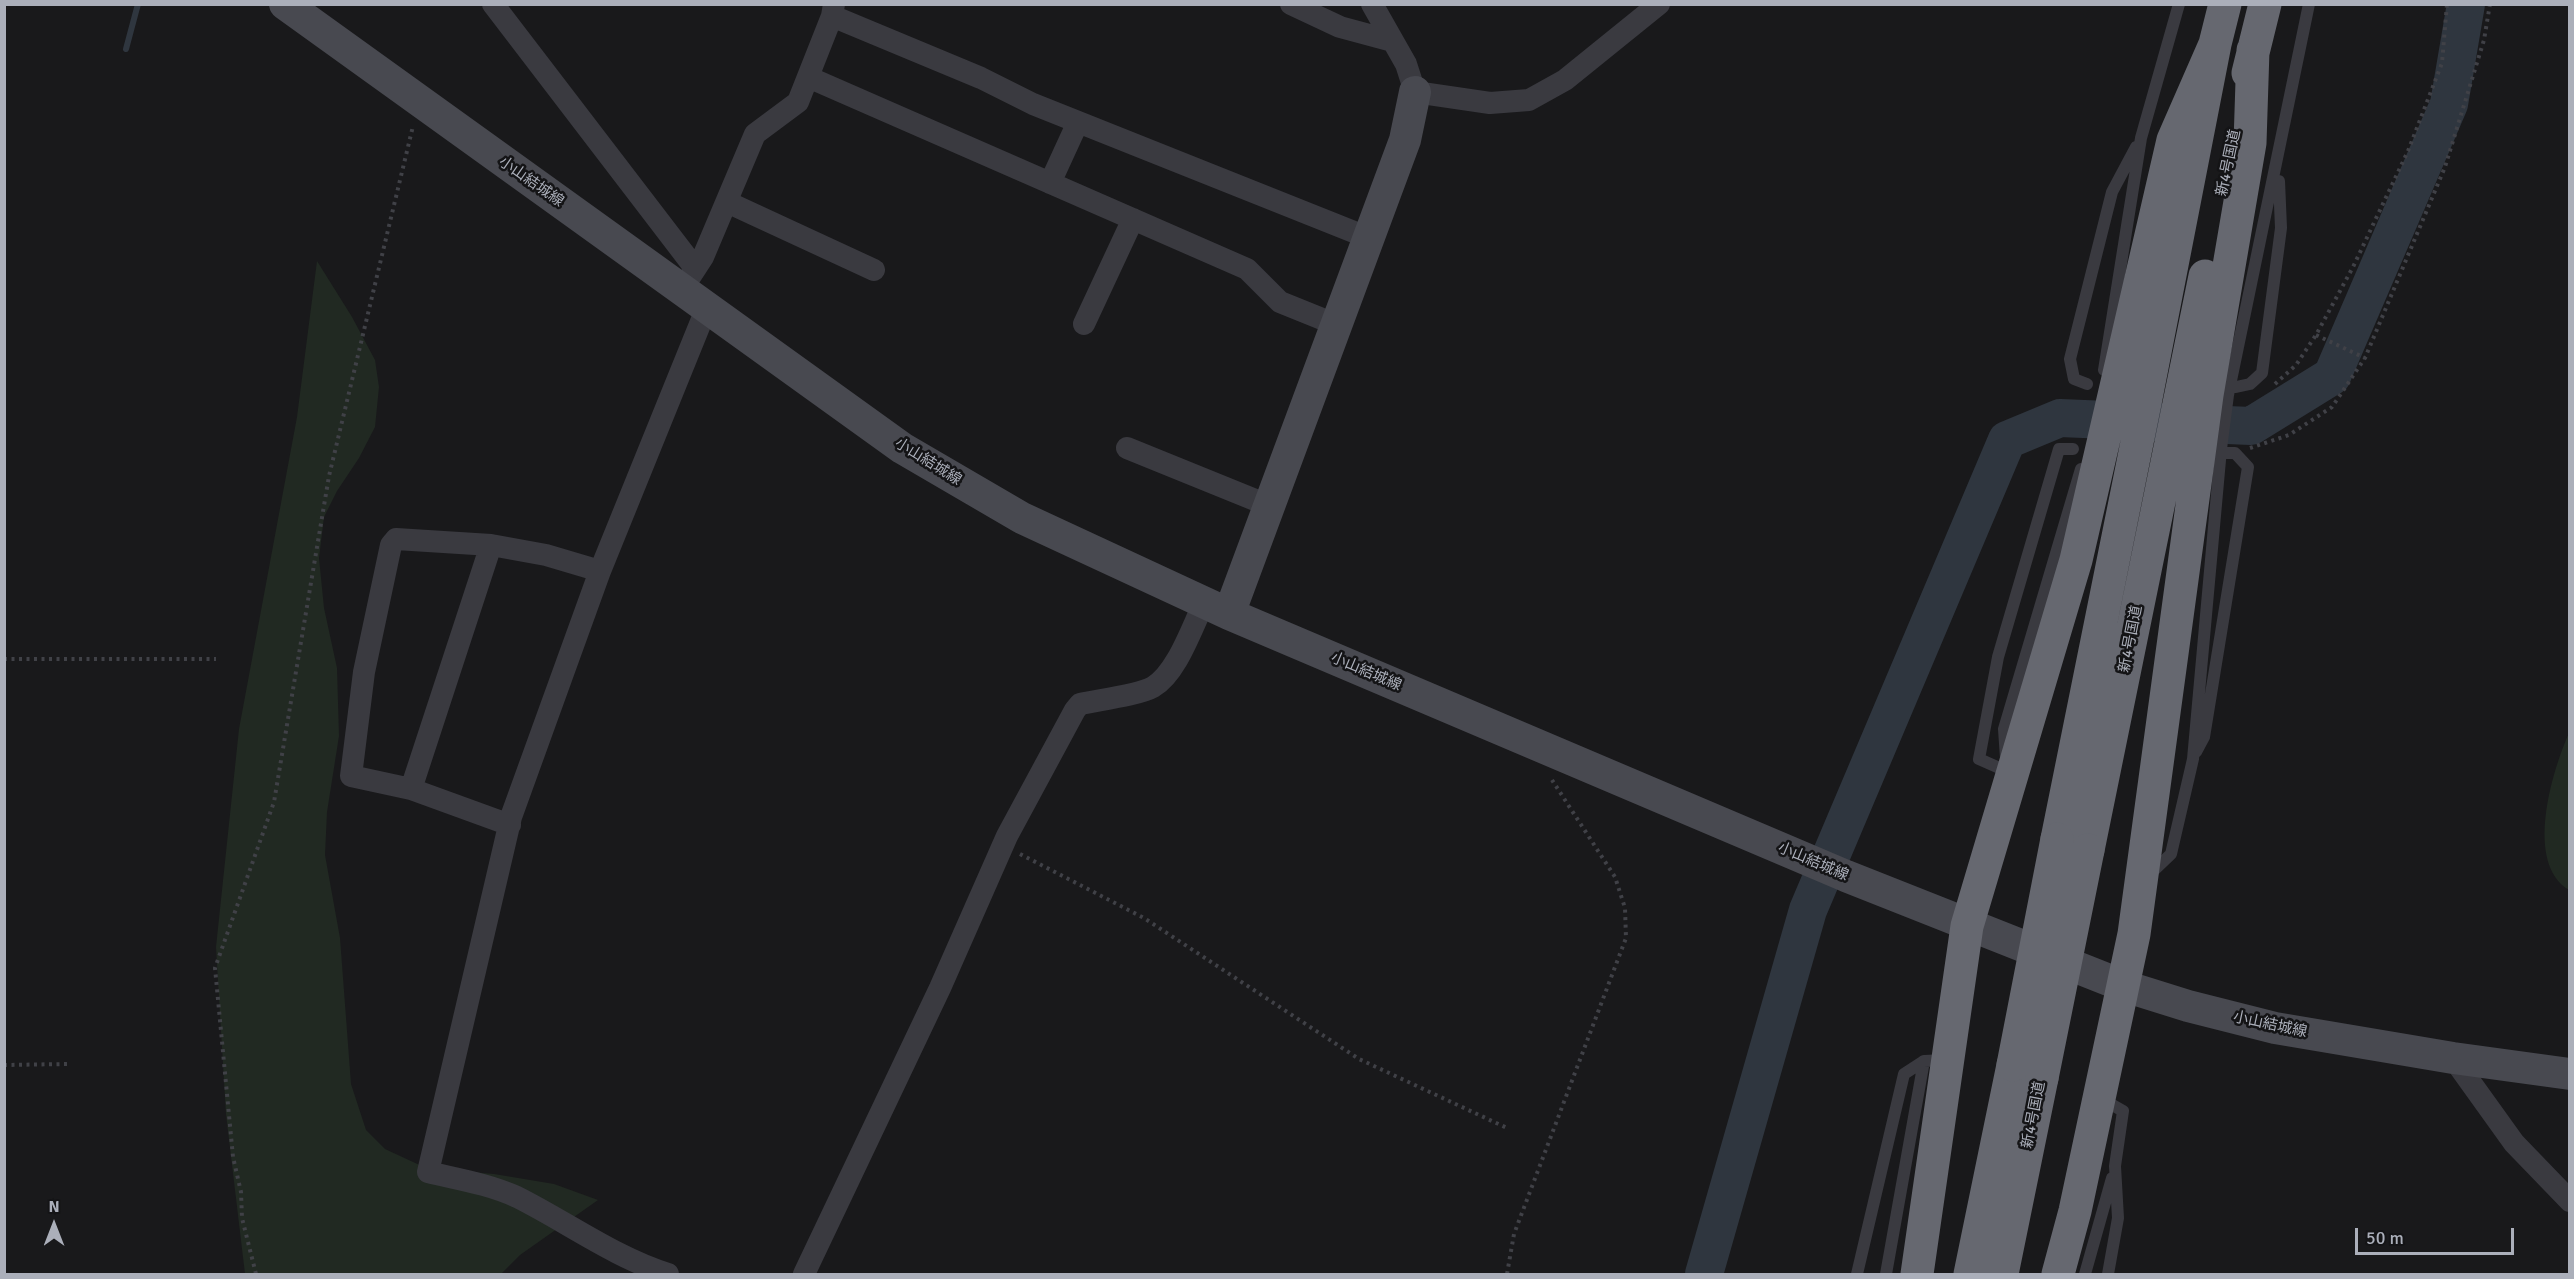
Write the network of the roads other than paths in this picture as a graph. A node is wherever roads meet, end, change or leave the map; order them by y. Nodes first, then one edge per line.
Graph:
1 (285, 4) edge
2 (493, 4) edge
3 (1291, 4) edge
4 (1372, 4) edge
5 (1659, 4) edge
6 (2179, 4) edge
7 (2225, 4) edge
8 (2265, 4) edge
9 (2309, 4) edge
10 (833, 10) edge
11 (1392, 41) junction
12 (2215, 44) junction
13 (808, 77) junction
14 (1415, 92) junction
15 (1078, 122) junction
16 (2141, 138) junction
17 (2278, 162) junction
18 (1050, 183) junction
19 (727, 202) junction
20 (1133, 219) junction
21 (1369, 238) junction
22 (874, 270) dead end
23 (695, 288) junction
24 (1084, 324) dead end
25 (1337, 325) junction
26 (2101, 386) junction
27 (2213, 393) junction
28 (1127, 448) dead end
29 (2087, 450) junction
30 (2210, 450) junction
31 (1270, 506) junction
32 (491, 545) junction
33 (600, 571) junction
34 (1217, 609) junction
35 (2193, 759) junction
36 (2014, 774) junction
37 (411, 789) junction
38 (510, 825) junction
39 (2141, 882) junction
40 (1967, 926) junction
41 (2124, 986) junction
42 (2453, 1058) junction
43 (1936, 1060) junction
44 (2028, 1071) junction
45 (2570, 1074) edge
46 (2100, 1098) junction
47 (2115, 1166) junction
48 (2570, 1201) edge
49 (668, 1275) edge
50 (804, 1275) edge
51 (1857, 1275) edge
52 (1886, 1275) edge
53 (1917, 1275) edge
54 (1970, 1275) edge
55 (2002, 1275) edge
56 (2058, 1275) edge
57 (2085, 1275) edge
58 (2108, 1275) edge

1 - 23 main road, 小山結城線
2 - 23 street
3 - 11 street
4 - 11 street
5 - 14 street
6 - 16 lane
7 - 12 highway, 新4号国道
8 - 27 highway, 新4号国道
9 - 17 lane
10 - 13 street
10 - 15 street
11 - 14 street
12 - 26 highway
12 - 44 highway, 新4号国道, bridge
13 - 18 street
13 - 19 street
14 - 21 main road
15 - 18 street
15 - 21 street
16 - 26 lane
16 - 26 lane
17 - 27 lane
17 - 27 lane
18 - 20 street
19 - 22 street
19 - 23 street
20 - 24 street
20 - 25 street
21 - 25 main road
23 - 33 street
23 - 34 main road, 小山結城線
25 - 31 main road
26 - 29 highway
27 - 30 highway, 新4号国道
27 - 30 lane
28 - 31 street
29 - 36 highway
29 - 36 lane
30 - 35 lane
30 - 35 lane
30 - 39 highway
30 - 44 highway, 新4号国道, bridge
31 - 34 main road
32 - 33 street
32 - 37 street
32 - 37 street
33 - 38 street
34 - 40 main road, 小山結城線
34 - 50 street
35 - 39 lane
36 - 40 highway
37 - 38 street
38 - 49 street
39 - 41 highway
40 - 41 main road, 小山結城線
40 - 43 highway
41 - 42 main road, 小山結城線
41 - 46 highway
42 - 45 main road, 小山結城線
42 - 48 street
43 - 51 lane
43 - 52 lane
43 - 53 highway
44 - 54 highway, 新4号国道
44 - 55 highway, 新4号国道
46 - 47 lane
46 - 56 highway
47 - 57 lane
47 - 58 lane

